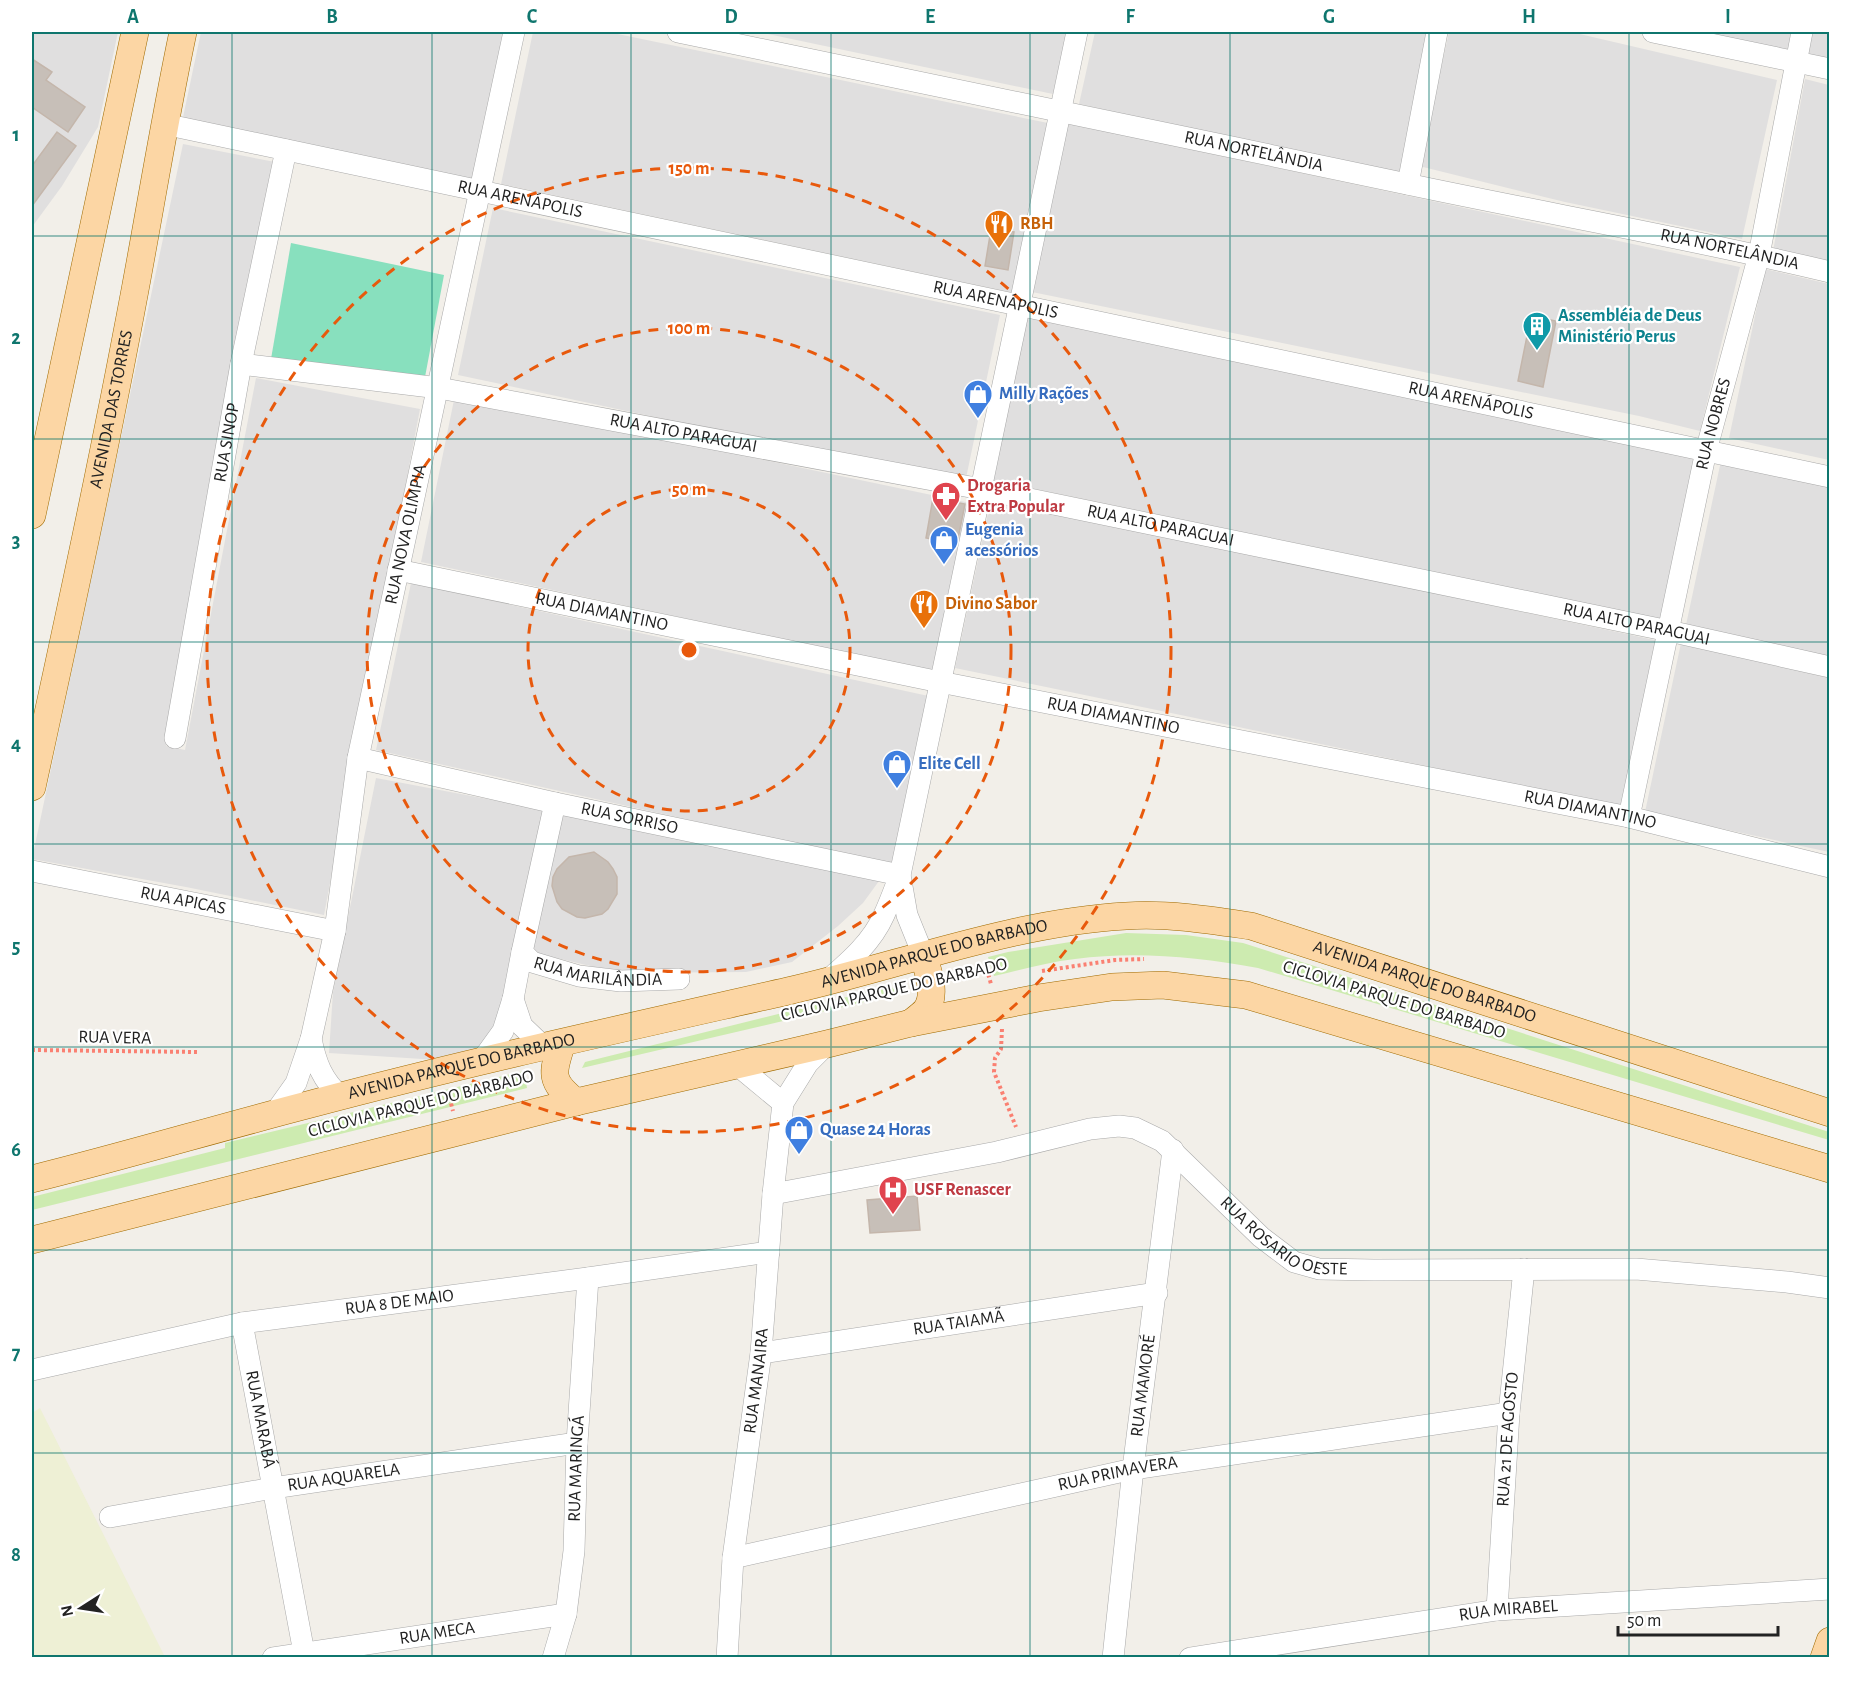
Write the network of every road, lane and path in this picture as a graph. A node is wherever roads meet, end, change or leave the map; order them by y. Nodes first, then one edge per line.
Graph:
1 (135, 32) edge
2 (171, 32) edge
3 (183, 32) edge
4 (514, 32) edge
5 (678, 32) edge
6 (1077, 32) edge
7 (1437, 32) edge
8 (1653, 32) edge
9 (1802, 32) edge
10 (178, 59) junction
11 (1796, 61) junction
12 (1830, 69) edge
13 (1060, 110) junction
14 (164, 124) junction
15 (286, 150) junction
16 (1408, 184) junction
17 (480, 191) junction
18 (1759, 255) junction
19 (1830, 272) edge
20 (1019, 305) junction
21 (241, 364) junction
22 (439, 388) junction
23 (1706, 451) junction
24 (1830, 477) edge
25 (981, 489) junction
26 (32, 515) edge
27 (398, 570) junction
28 (1669, 631) junction
29 (1830, 667) edge
30 (940, 682) junction
31 (175, 738) dead end
32 (358, 758) junction
33 (32, 787) edge
34 (555, 803) junction
35 (1629, 817) junction
36 (1830, 867) edge
37 (32, 871) edge
38 (900, 875) junction
39 (335, 931) junction
40 (980, 941) junction
41 (522, 952) junction
42 (924, 957) junction
43 (1149, 959) dead end
44 (1036, 972) dead end
45 (679, 979) dead end
46 (826, 981) junction
47 (981, 983) dead end
48 (994, 994) junction
49 (513, 999) junction
50 (911, 1023) junction
51 (311, 1039) junction
52 (828, 1044) junction
53 (553, 1045) junction
54 (32, 1050) edge
55 (197, 1052) dead end
56 (480, 1063) junction
57 (737, 1065) junction
58 (444, 1071) junction
59 (341, 1096) junction
60 (576, 1102) junction
61 (783, 1103) junction
62 (1830, 1113) edge
63 (274, 1114) junction
64 (451, 1118) junction
65 (1020, 1146) junction
66 (1173, 1150) junction
67 (1830, 1169) edge
68 (32, 1179) edge
69 (773, 1194) junction
70 (32, 1240) edge
71 (769, 1251) junction
72 (1524, 1269) junction
73 (588, 1278) junction
74 (1830, 1288) edge
75 (1157, 1293) junction
76 (242, 1323) junction
77 (761, 1353) junction
78 (32, 1370) edge
79 (1509, 1413) junction
80 (577, 1443) junction
81 (1133, 1469) junction
82 (273, 1488) junction
83 (110, 1517) dead end
84 (733, 1558) junction
85 (1830, 1589) edge
86 (1497, 1610) junction
87 (566, 1614) junction
88 (1830, 1641) edge
89 (304, 1655) edge
90 (273, 1658) edge
91 (553, 1658) edge
92 (727, 1658) edge
93 (1113, 1658) edge
94 (1190, 1658) edge
95 (1824, 1658) edge

1 - 26 main road
2 - 10 main road
3 - 10 main road, AVENIDA DAS TORRES
4 - 17 street, RUA NOVA OLIMPIA
5 - 13 street, RUA NORTELÂNDIA
6 - 13 street
7 - 16 street
8 - 11 street
9 - 11 street, RUA NOBRES
10 - 14 main road, AVENIDA DAS TORRES
11 - 12 street
11 - 18 street, RUA NOBRES
13 - 16 street, RUA NORTELÂNDIA
13 - 20 street
14 - 15 street, RUA ARENÁPOLIS
14 - 33 main road, AVENIDA DAS TORRES
15 - 17 street, RUA ARENÁPOLIS
15 - 21 street, RUA SINOP
16 - 18 street, RUA NORTELÂNDIA
17 - 20 street, RUA ARENÁPOLIS
17 - 22 street, RUA NOVA OLIMPIA
18 - 19 street, RUA NORTELÂNDIA
18 - 23 street, RUA NOBRES
20 - 23 street, RUA ARENÁPOLIS
20 - 25 street
21 - 22 street, RUA ALTO PARAGUAI
21 - 31 street, RUA SINOP
22 - 25 street, RUA ALTO PARAGUAI
22 - 27 street, RUA NOVA OLIMPIA
23 - 24 street, RUA ARENÁPOLIS
23 - 28 street, RUA NOBRES
25 - 28 street, RUA ALTO PARAGUAI
25 - 30 street
27 - 30 street, RUA DIAMANTINO
27 - 32 street, RUA NOVA OLIMPIA
28 - 29 street, RUA ALTO PARAGUAI
28 - 35 street, RUA NOBRES
30 - 35 street, RUA DIAMANTINO
30 - 38 street
32 - 34 street, RUA SORRISO
32 - 39 street, RUA NOVA OLIMPIA
34 - 38 street, RUA SORRISO
34 - 41 street, RUA MARILÂNDIA
35 - 36 street, RUA DIAMANTINO
37 - 39 street, RUA APICAS
38 - 42 street
38 - 46 street
39 - 51 street, RUA NOVA OLIMPIA
40 - 42 main road, AVENIDA PARQUE DO BARBADO
40 - 48 path
40 - 62 main road, AVENIDA PARQUE DO BARBADO
41 - 45 street, RUA MARILÂNDIA
41 - 49 street, RUA MARILÂNDIA
42 - 46 main road, AVENIDA PARQUE DO BARBADO
42 - 50 main road
43 - 44 path, CICLOVIA PARQUE DO BARBADO
46 - 53 main road, AVENIDA PARQUE DO BARBADO
47 - 48 path, CICLOVIA PARQUE DO BARBADO
48 - 50 main road
48 - 65 path
48 - 67 main road
49 - 53 street
49 - 56 street, RUA MARILÂNDIA
50 - 52 main road
51 - 59 street, RUA NOVA OLIMPIA
51 - 63 street, RUA NOVA OLIMPIA
52 - 57 main road
52 - 61 street, RUA MANAIRA
53 - 56 main road, AVENIDA PARQUE DO BARBADO
53 - 60 main road
54 - 55 path, RUA VERA
56 - 58 main road, AVENIDA PARQUE DO BARBADO
57 - 60 main road
57 - 61 street
58 - 59 main road, AVENIDA PARQUE DO BARBADO
58 - 64 path
59 - 63 main road, AVENIDA PARQUE DO BARBADO
60 - 64 main road
61 - 69 street, RUA MANAIRA
63 - 68 main road, AVENIDA PARQUE DO BARBADO
64 - 70 main road
65 - 66 street, RUA ROSARIO OESTE
65 - 69 street, RUA ROSARIO OESTE
66 - 72 street, RUA ROSARIO OESTE
66 - 75 street, RUA MAMORÉ
69 - 71 street, RUA MANAIRA
71 - 73 street, RUA 8 DE MAIO
71 - 77 street, RUA MANAIRA
72 - 74 street, RUA ROSARIO OESTE
72 - 79 street, RUA 21 DE AGOSTO
73 - 76 street, RUA 8 DE MAIO
73 - 80 street, RUA MARINGÁ
75 - 77 street, RUA TAIAMÃ
75 - 81 street, RUA MAMORÉ
76 - 78 street, RUA 8 DE MAIO
76 - 82 street, RUA MARABÁ
77 - 84 street, RUA MANAIRA
79 - 81 street, RUA PRIMAVERA
79 - 86 street, RUA 21 DE AGOSTO
80 - 82 street, RUA AQUARELA
80 - 87 street, RUA MARINGÁ
81 - 84 street, RUA PRIMAVERA
81 - 93 street, RUA MAMORÉ
82 - 83 street, RUA AQUARELA
82 - 89 street, RUA MARABÁ
84 - 92 street, RUA MANAIRA
85 - 86 street, RUA MIRABEL
86 - 94 street, RUA MIRABEL
87 - 89 street, RUA MECA
87 - 91 street, RUA MARINGÁ
88 - 95 main road
89 - 90 street, RUA MECA

